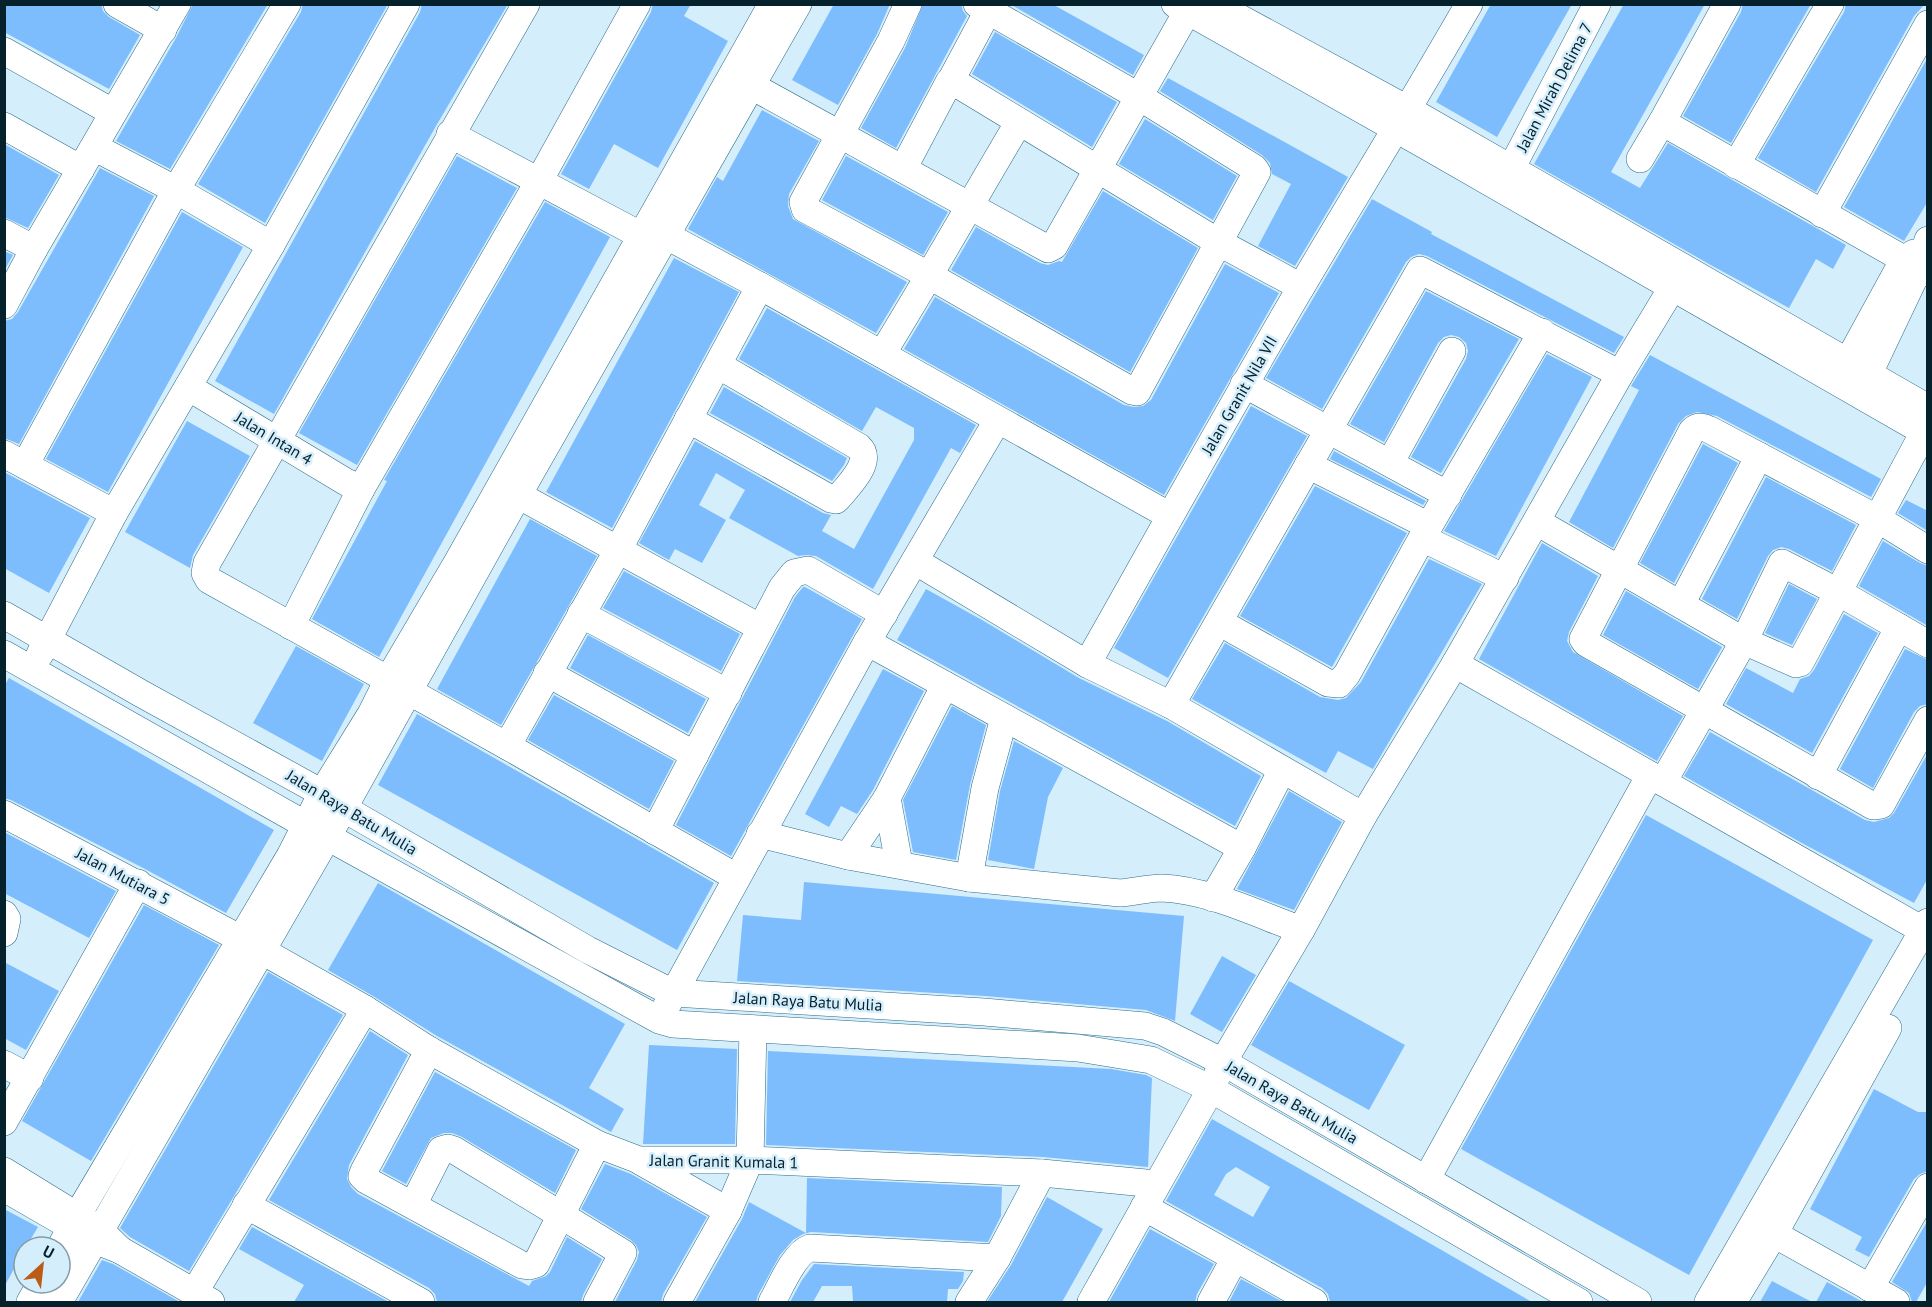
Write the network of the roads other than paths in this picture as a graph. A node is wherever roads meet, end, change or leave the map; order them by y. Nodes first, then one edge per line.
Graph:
1 (117, 4) edge
2 (177, 4) edge
3 (286, 4) edge
4 (406, 4) edge
5 (526, 4) edge
6 (772, 4) edge
7 (798, 4) edge
8 (908, 4) edge
9 (1214, 4) edge
10 (1469, 4) edge
11 (1597, 4) edge
12 (1727, 4) edge
13 (1830, 4) edge
14 (630, 7) edge
15 (983, 8) edge
16 (1181, 8) edge
17 (1928, 24) edge
18 (163, 30) junction
19 (4, 51) edge
20 (950, 82) junction
21 (750, 85) junction
22 (1138, 96) junction
23 (112, 112) junction
24 (1402, 120) junction
25 (1019, 122) junction
26 (1662, 122) junction
27 (4, 126) edge
28 (450, 134) junction
29 (841, 134) junction
30 (88, 158) junction
31 (1640, 159) dead end
32 (1736, 165) junction
33 (903, 169) junction
34 (1511, 169) junction
35 (1098, 170) junction
36 (538, 181) junction
37 (176, 190) junction
38 (970, 204) junction
39 (1822, 214) junction
40 (4, 233) edge
41 (655, 236) junction
42 (1218, 242) junction
43 (271, 245) junction
44 (34, 249) junction
45 (1920, 258) edge
46 (930, 276) junction
47 (760, 286) junction
48 (1301, 287) junction
49 (1672, 288) junction
50 (4, 304) edge
51 (1542, 332) junction
52 (1452, 351) dead end
53 (882, 354) junction
54 (718, 365) junction
55 (1620, 374) junction
56 (1853, 378) junction
57 (1244, 384) junction
58 (188, 387) junction
59 (688, 419) junction
60 (997, 421) junction
61 (1926, 425) edge
62 (1329, 430) junction
63 (278, 439) junction
64 (1759, 456) junction
65 (15, 459) edge
66 (1390, 463) junction
67 (1308, 465) junction
68 (361, 489) junction
69 (518, 495) junction
70 (1448, 495) junction
71 (114, 513) junction
72 (1170, 516) junction
73 (1878, 519) junction
74 (1537, 522) junction
75 (1426, 532) junction
76 (618, 550) junction
77 (1928, 550) edge
78 (915, 561) junction
79 (1619, 569) junction
80 (1504, 578) junction
81 (1838, 592) junction
82 (1681, 604) junction
83 (581, 614) junction
84 (884, 614) junction
85 (4, 615) edge
86 (1219, 622) junction
87 (291, 626) junction
88 (1899, 627) junction
89 (761, 628) junction
90 (48, 638) junction
91 (1744, 641) junction
92 (867, 642) junction
93 (1928, 644) edge
94 (5, 654) edge
95 (1087, 664) junction
96 (1455, 664) junction
97 (33, 669) junction
98 (547, 673) junction
99 (945, 685) junction
100 (398, 686) junction
101 (728, 693) junction
102 (1171, 705) junction
103 (1705, 711) junction
104 (1004, 718) junction
105 (1928, 720) edge
106 (507, 746) junction
107 (696, 755) junction
108 (1282, 770) junction
109 (1818, 776) junction
110 (1657, 779) junction
111 (887, 798) junction
112 (333, 801) junction
113 (4, 814) edge
114 (1363, 816) junction
115 (317, 830) junction
116 (655, 831) junction
117 (760, 834) junction
118 (1242, 848) junction
119 (848, 856) junction
120 (899, 864) junction
121 (736, 877) junction
122 (969, 878) junction
123 (138, 883) junction
124 (1213, 898) junction
125 (4, 914) edge
126 (1301, 930) junction
127 (4, 933) edge
128 (1926, 935) edge
129 (251, 945) junction
130 (673, 993) junction
131 (365, 1009) junction
132 (659, 1020) junction
133 (753, 1029) junction
134 (429, 1050) junction
135 (1223, 1062) junction
136 (4, 1064) edge
137 (30, 1078) junction
138 (1211, 1089) junction
139 (4, 1122) edge
140 (597, 1144) junction
141 (639, 1160) junction
142 (750, 1160) junction
143 (4, 1171) edge
144 (1042, 1173) junction
145 (1426, 1180) junction
146 (1928, 1186) edge
147 (4, 1188) edge
148 (1150, 1196) junction
149 (246, 1205) junction
150 (413, 1205) junction
151 (728, 1211) junction
152 (560, 1215) junction
153 (80, 1232) edge
154 (1774, 1234) junction
155 (997, 1258) junction
156 (1235, 1258) junction
157 (1870, 1288) junction
158 (203, 1298) edge
159 (1570, 1300) edge
160 (59, 1302) edge
161 (421, 1302) edge
162 (597, 1302) edge
163 (677, 1302) edge
164 (772, 1302) edge
165 (969, 1302) edge
166 (1091, 1302) edge
167 (1211, 1302) edge
168 (1314, 1302) edge
169 (1638, 1302) edge
170 (1708, 1302) edge
171 (1732, 1302) edge
172 (1896, 1302) edge

1 - 18 street
2 - 18 street
3 - 37 street
4 - 43 street
5 - 28 street
6 - 41 street
7 - 21 street
8 - 29 street
9 - 24 street
10 - 24 street, Jalan Granit Nila VII
11 - 34 street, Jalan Mirah Delima 7
12 - 26 street
13 - 32 street
14 - 36 street
15 - 20 street
15 - 22 street
16 - 22 street
16 - 24 street
17 - 39 street
18 - 23 street
19 - 23 street
20 - 25 street
20 - 33 street
21 - 29 street
21 - 41 street
22 - 35 street
22 - 42 street
23 - 30 street
24 - 34 street
24 - 48 street, Jalan Granit Nila VII
24 - 49 street
25 - 35 street
25 - 38 street
26 - 31 street
26 - 32 street
27 - 30 street
28 - 36 street
28 - 63 street
29 - 33 street
29 - 46 street
30 - 37 street
30 - 44 street
32 - 39 street
33 - 38 street
34 - 56 street
35 - 38 street
35 - 42 street
36 - 41 street
36 - 68 street
37 - 43 street
37 - 65 street
38 - 46 street
39 - 45 street
40 - 44 street
41 - 47 street
41 - 69 street
41 - 100 street
42 - 46 street
42 - 48 street
43 - 58 street
44 - 50 street
45 - 56 street
46 - 53 street
47 - 53 street
47 - 54 street
48 - 57 street, Jalan Granit Nila VII
49 - 55 street
49 - 56 street
51 - 55 street
51 - 62 street
51 - 70 street
52 - 66 street
53 - 60 street
54 - 59 street
54 - 59 street
55 - 74 street
56 - 61 street
57 - 62 street
57 - 72 street, Jalan Granit Nila VII
58 - 63 street, Jalan Intan 4
58 - 71 street
59 - 76 street
60 - 72 street
60 - 78 street
61 - 73 street
62 - 66 street
62 - 67 street
63 - 68 street, Jalan Intan 4
63 - 87 street
64 - 73 street
64 - 79 street
64 - 82 street
65 - 71 street
66 - 70 street
67 - 75 street
67 - 86 street
68 - 87 street
69 - 76 street
69 - 100 street
70 - 75 street
71 - 90 street
72 - 95 street, Jalan Granit Nila VII
73 - 77 street
73 - 81 street
74 - 79 street
74 - 80 street
75 - 80 street
75 - 86 street
76 - 83 street
76 - 89 street
78 - 84 street
78 - 95 street
79 - 82 street
79 - 103 street
80 - 96 street
81 - 88 street
81 - 91 street
81 - 91 street
82 - 91 street
83 - 98 street
83 - 101 street
84 - 89 street
84 - 92 street
85 - 90 street, Jalan Raya Batu Mulia
86 - 102 street
87 - 100 street
88 - 93 street
88 - 109 street
89 - 101 street
90 - 97 street
90 - 112 street, Jalan Raya Batu Mulia
91 - 103 street
92 - 99 street
92 - 117 street
94 - 97 street
95 - 102 street
96 - 110 street
96 - 114 street
97 - 115 street
98 - 106 street
98 - 107 street
99 - 104 street
99 - 111 street
100 - 106 street
100 - 112 street
101 - 107 street
102 - 108 street
103 - 109 street
103 - 110 street
104 - 118 street
104 - 122 street
105 - 109 street
106 - 116 street
107 - 116 street
108 - 114 street
108 - 118 street
110 - 128 street
110 - 145 street
111 - 119 street
111 - 120 street
112 - 115 street
112 - 130 street, Jalan Raya Batu Mulia
113 - 123 street, Jalan Mutiara 5
114 - 126 street
115 - 129 street
115 - 132 street
116 - 121 street
117 - 119 street
117 - 121 street
118 - 124 street
119 - 120 street
120 - 122 street
121 - 130 street
122 - 124 street
123 - 129 street, Jalan Mutiara 5
123 - 137 street
124 - 126 street
125 - 127 street
126 - 135 street
128 - 154 street
128 - 170 street
129 - 131 street, Jalan Granit Kumala 1
129 - 153 street
130 - 132 street
130 - 135 street, Jalan Raya Batu Mulia
131 - 134 street, Jalan Granit Kumala 1
131 - 149 street
132 - 133 street
133 - 138 street
133 - 142 street
134 - 140 street, Jalan Granit Kumala 1
134 - 150 street
135 - 138 street
135 - 145 street, Jalan Raya Batu Mulia
136 - 137 street
137 - 139 street
138 - 148 street
138 - 159 street
140 - 141 street, Jalan Granit Kumala 1
140 - 152 street
141 - 142 street, Jalan Granit Kumala 1
141 - 151 street
142 - 144 street, Jalan Granit Kumala 1
142 - 151 street
143 - 153 street
144 - 148 street, Jalan Granit Kumala 1
144 - 155 street
145 - 169 street, Jalan Raya Batu Mulia
146 - 157 street
147 - 153 street
148 - 156 street
148 - 166 street
149 - 158 street
149 - 161 street
150 - 152 street
150 - 152 street
151 - 163 street
152 - 162 street
153 - 158 street
153 - 160 street
154 - 157 street
154 - 171 street
155 - 164 street
155 - 165 street
156 - 167 street
156 - 168 street
157 - 172 street

